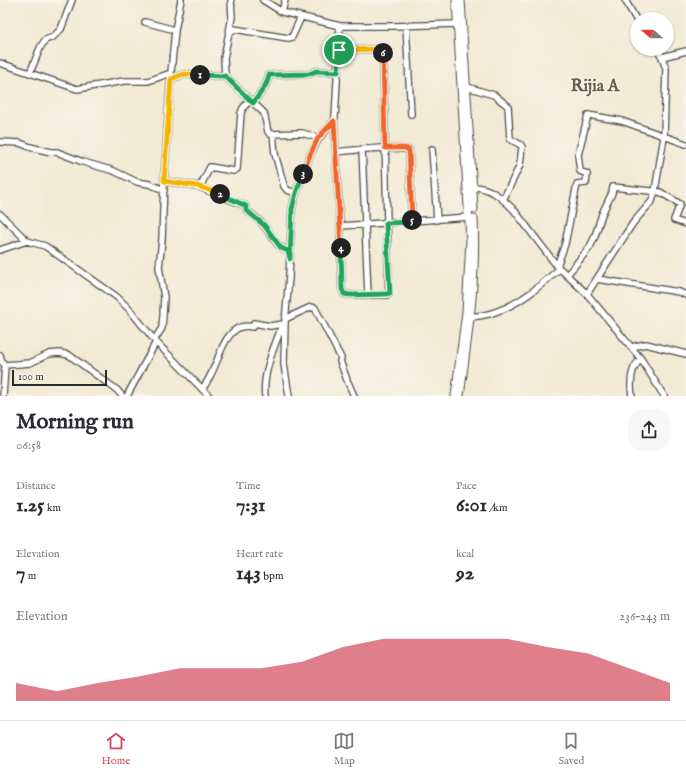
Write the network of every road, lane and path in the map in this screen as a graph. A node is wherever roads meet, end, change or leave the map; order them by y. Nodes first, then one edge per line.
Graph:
1 (72, 0) edge
2 (181, 0) edge
3 (231, 0) edge
4 (263, 0) edge
5 (285, 0) edge
6 (456, 0) edge
7 (461, 0) edge
8 (625, 0) edge
9 (282, 12) junction
10 (632, 12) edge
11 (300, 17) junction
12 (145, 22) dead end
13 (457, 24) junction
14 (340, 26) junction
15 (406, 26) junction
16 (175, 30) junction
17 (230, 34) junction
18 (339, 50) junction
19 (686, 51) edge
20 (662, 57) joint
21 (0, 63) edge
22 (338, 72) junction
23 (30, 73) junction
24 (171, 76) junction
25 (225, 76) junction
26 (466, 86) junction
27 (251, 101) junction
28 (411, 114) dead end
29 (334, 121) junction
30 (273, 134) junction
31 (664, 137) junction
32 (318, 138) junction
33 (0, 142) edge
34 (686, 144) edge
35 (385, 148) junction
36 (432, 149) dead end
37 (362, 150) junction
38 (336, 152) junction
39 (164, 181) junction
40 (197, 186) junction
41 (472, 187) junction
42 (164, 190) junction
43 (655, 191) junction
44 (296, 193) junction
45 (503, 200) junction
46 (0, 214) edge
47 (469, 217) junction
48 (437, 220) junction
49 (412, 222) junction
50 (386, 223) junction
51 (365, 224) junction
52 (686, 224) edge
53 (340, 226) junction
54 (27, 241) junction
55 (0, 250) edge
56 (290, 259) junction
57 (558, 267) junction
58 (567, 275) junction
59 (597, 279) junction
60 (587, 294) junction
61 (368, 295) junction
62 (686, 295) edge
63 (471, 317) junction
64 (284, 322) junction
65 (156, 341) junction
66 (631, 347) junction
67 (686, 354) edge
68 (0, 355) edge
69 (641, 359) junction
70 (5, 365) junction
71 (202, 389) junction
72 (3, 396) edge
73 (122, 396) edge
74 (127, 396) edge
75 (208, 396) edge
76 (265, 396) edge
77 (289, 396) edge
78 (354, 396) edge
79 (454, 396) edge
80 (460, 396) edge
81 (632, 396) edge
82 (664, 396) edge

1 - 23 street
2 - 16 street
3 - 17 street
4 - 9 street
5 - 9 street
6 - 13 main road
7 - 26 main road
8 - 10 street
9 - 11 street
11 - 14 street
11 - 17 street
12 - 16 street
13 - 15 street
13 - 47 main road
14 - 15 street
14 - 18 street
15 - 28 street
16 - 24 street
17 - 25 street
18 - 22 street
18 - 35 street
19 - 20 street
20 - 31 street
21 - 23 street
22 - 27 street
22 - 29 street
23 - 24 street
24 - 25 street
24 - 39 street
25 - 27 street
26 - 41 main road
26 - 45 street
27 - 30 street
27 - 40 street
29 - 32 street
29 - 38 street
30 - 32 street
30 - 44 street
31 - 34 street
31 - 43 street
31 - 57 street
32 - 44 street
33 - 42 street
35 - 37 street
35 - 49 street
35 - 50 street
36 - 48 street
37 - 38 street
37 - 51 street
38 - 53 street
39 - 40 street
39 - 42 street
40 - 56 street
41 - 45 street
41 - 63 main road
42 - 65 street
43 - 52 street
43 - 58 street
43 - 59 street
44 - 56 street
45 - 57 street
46 - 54 street
47 - 48 street
47 - 79 main road
48 - 49 street
49 - 50 street
50 - 51 street
50 - 61 street
51 - 53 street
51 - 61 street
53 - 61 street
54 - 55 street
54 - 65 street
56 - 64 street
57 - 58 street
57 - 63 street
58 - 60 street
59 - 60 street
59 - 62 street
60 - 66 street
63 - 80 main road
64 - 71 street
64 - 76 street
64 - 77 street
64 - 78 street
65 - 71 street
65 - 74 street
66 - 67 street
66 - 69 street
68 - 70 street
69 - 81 street
69 - 82 street
70 - 72 street
70 - 73 street
71 - 75 street

